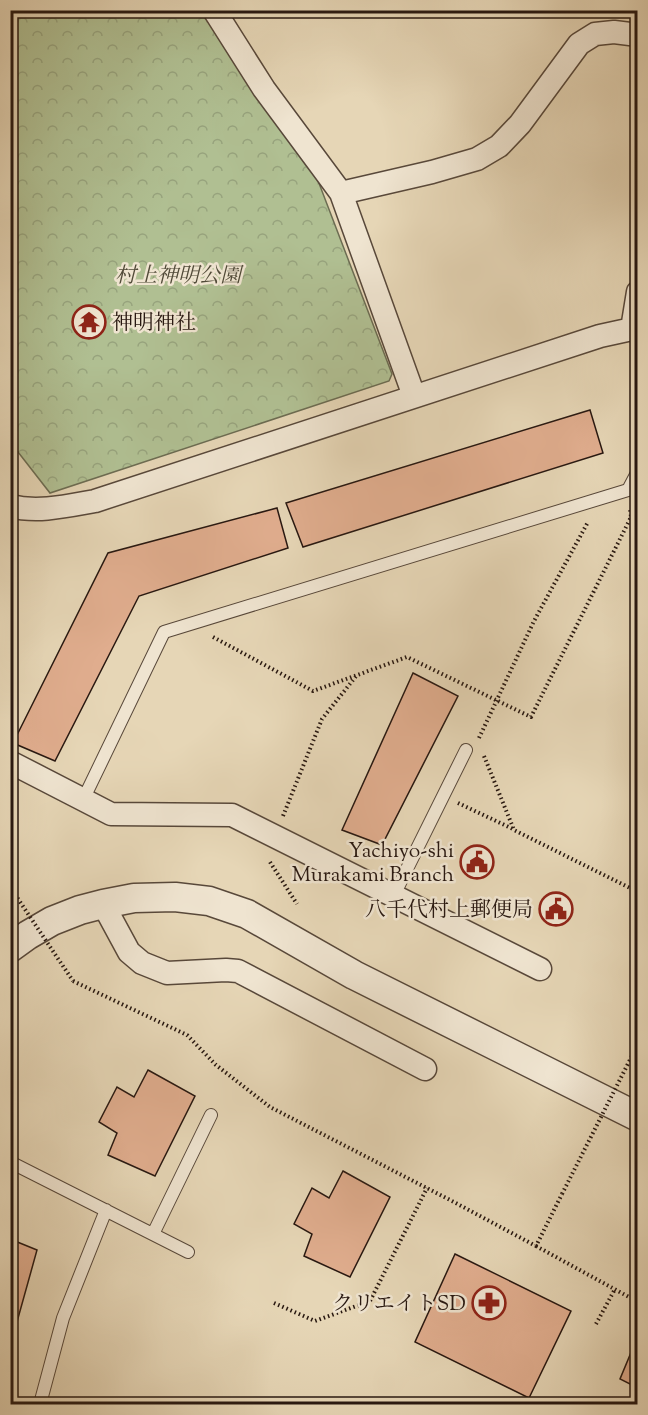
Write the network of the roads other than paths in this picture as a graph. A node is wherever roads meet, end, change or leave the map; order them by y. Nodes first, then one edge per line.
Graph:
1 (214, 10) edge
2 (638, 35) edge
3 (341, 193) junction
4 (638, 292) edge
5 (635, 331) edge
6 (414, 396) junction
7 (638, 471) edge
8 (10, 506) edge
9 (466, 750) dead end
10 (10, 762) edge
11 (83, 800) junction
12 (393, 895) junction
13 (104, 904) junction
14 (10, 948) edge
15 (540, 969) dead end
16 (425, 1069) dead end
17 (211, 1115) dead end
18 (638, 1117) edge
19 (10, 1162) edge
20 (106, 1210) junction
21 (153, 1234) junction
22 (189, 1252) dead end
23 (40, 1404) edge

1 - 3 street
2 - 3 street
3 - 6 street
4 - 5 street
5 - 6 street
6 - 8 street
7 - 11 lane
9 - 12 lane
10 - 11 street
11 - 12 street
12 - 15 street
13 - 14 street
13 - 16 street
13 - 18 street
17 - 21 lane
19 - 20 lane
20 - 21 lane
20 - 23 lane
21 - 22 lane

